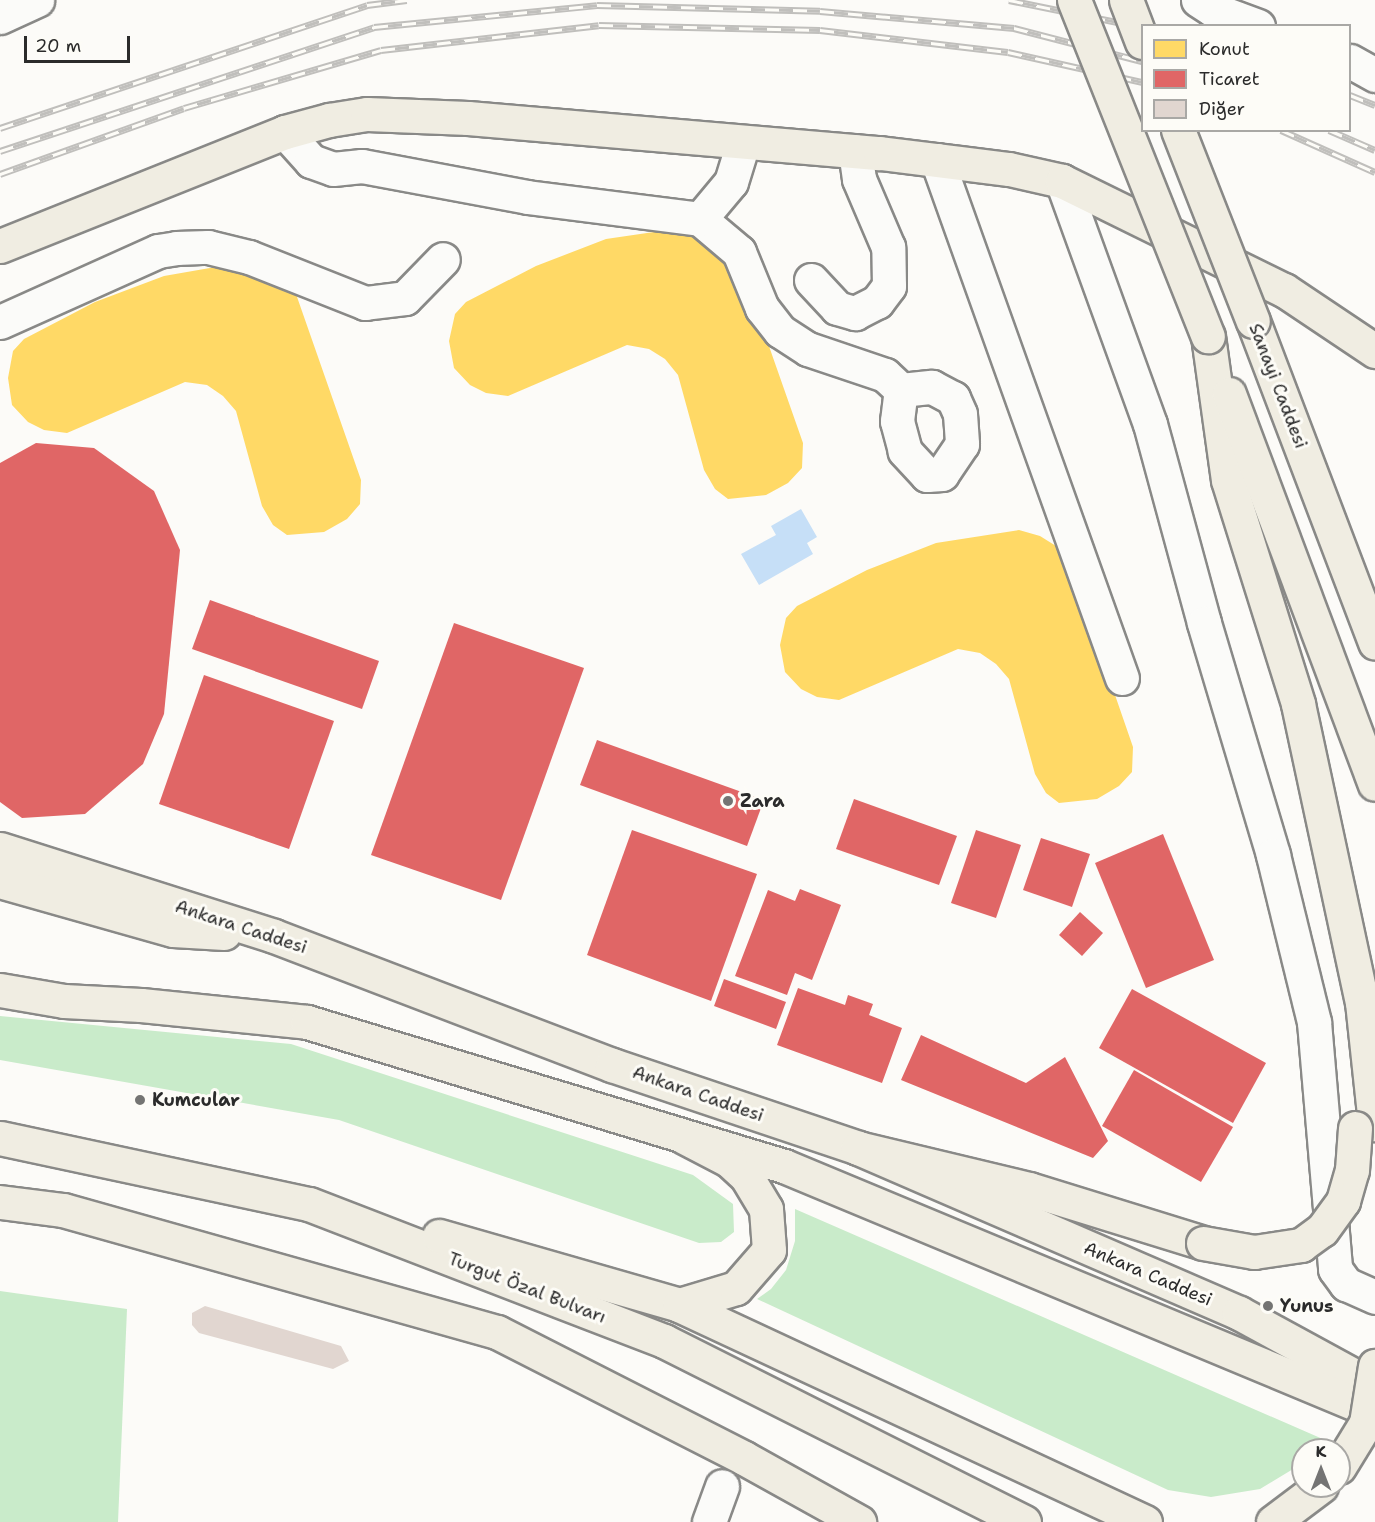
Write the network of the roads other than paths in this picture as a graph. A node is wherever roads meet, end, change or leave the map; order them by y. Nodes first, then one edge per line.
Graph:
1 (37, 0) edge
2 (1074, 0) edge
3 (1126, 0) edge
4 (1198, 0) edge
5 (2, 10) edge
6 (1253, 24) edge
7 (1141, 37) edge
8 (1351, 63) edge
9 (1375, 75) edge
10 (285, 132) junction
11 (1179, 132) edge
12 (743, 143) junction
13 (855, 151) junction
14 (937, 160) junction
15 (1062, 182) junction
16 (700, 219) junction
17 (0, 246) edge
18 (443, 259) dead end
19 (812, 280) dead end
20 (0, 322) edge
21 (1208, 336) junction
22 (1375, 351) edge
23 (901, 390) dead end
24 (1375, 643) edge
25 (1122, 678) dead end
26 (1375, 784) edge
27 (0, 849) edge
28 (0, 881) edge
29 (274, 936) junction
30 (0, 981) edge
31 (0, 990) edge
32 (64, 1001) junction
33 (1365, 1126) edge
34 (684, 1137) junction
35 (0, 1138) edge
36 (858, 1148) junction
37 (0, 1202) edge
38 (309, 1204) junction
39 (1375, 1298) edge
40 (679, 1305) junction
41 (1375, 1366) edge
42 (1375, 1387) edge
43 (1375, 1412) edge
44 (1351, 1447) edge
45 (722, 1485) dead end
46 (1307, 1498) edge
47 (709, 1522) edge
48 (859, 1522) edge
49 (1024, 1522) edge
50 (1145, 1522) edge
51 (1274, 1522) edge

1 - 5 street
2 - 21 main road, bridge
3 - 7 main road, bridge
4 - 6 street
8 - 9 street
10 - 12 main road
10 - 16 street
10 - 17 main road
11 - 24 main road, Sanayi Caddesi, bridge
12 - 13 main road
12 - 16 street
13 - 14 main road
13 - 19 street
14 - 15 main road
14 - 25 street
15 - 22 main road
15 - 39 street
16 - 23 street
18 - 20 street
21 - 26 main road
21 - 33 main road
27 - 29 main road, Ankara Caddesi
28 - 29 main road
29 - 36 main road, Ankara Caddesi
30 - 32 main road
31 - 32 main road
32 - 34 main road
33 - 36 main road, bridge
34 - 40 main road
34 - 43 main road
35 - 38 main road, Turgut Özal Bulvarı
36 - 42 main road, Ankara Caddesi
37 - 48 main road
38 - 40 main road
38 - 49 main road, Turgut Özal Bulvarı
40 - 50 main road
41 - 44 main road, bridge
45 - 47 street
46 - 51 main road

